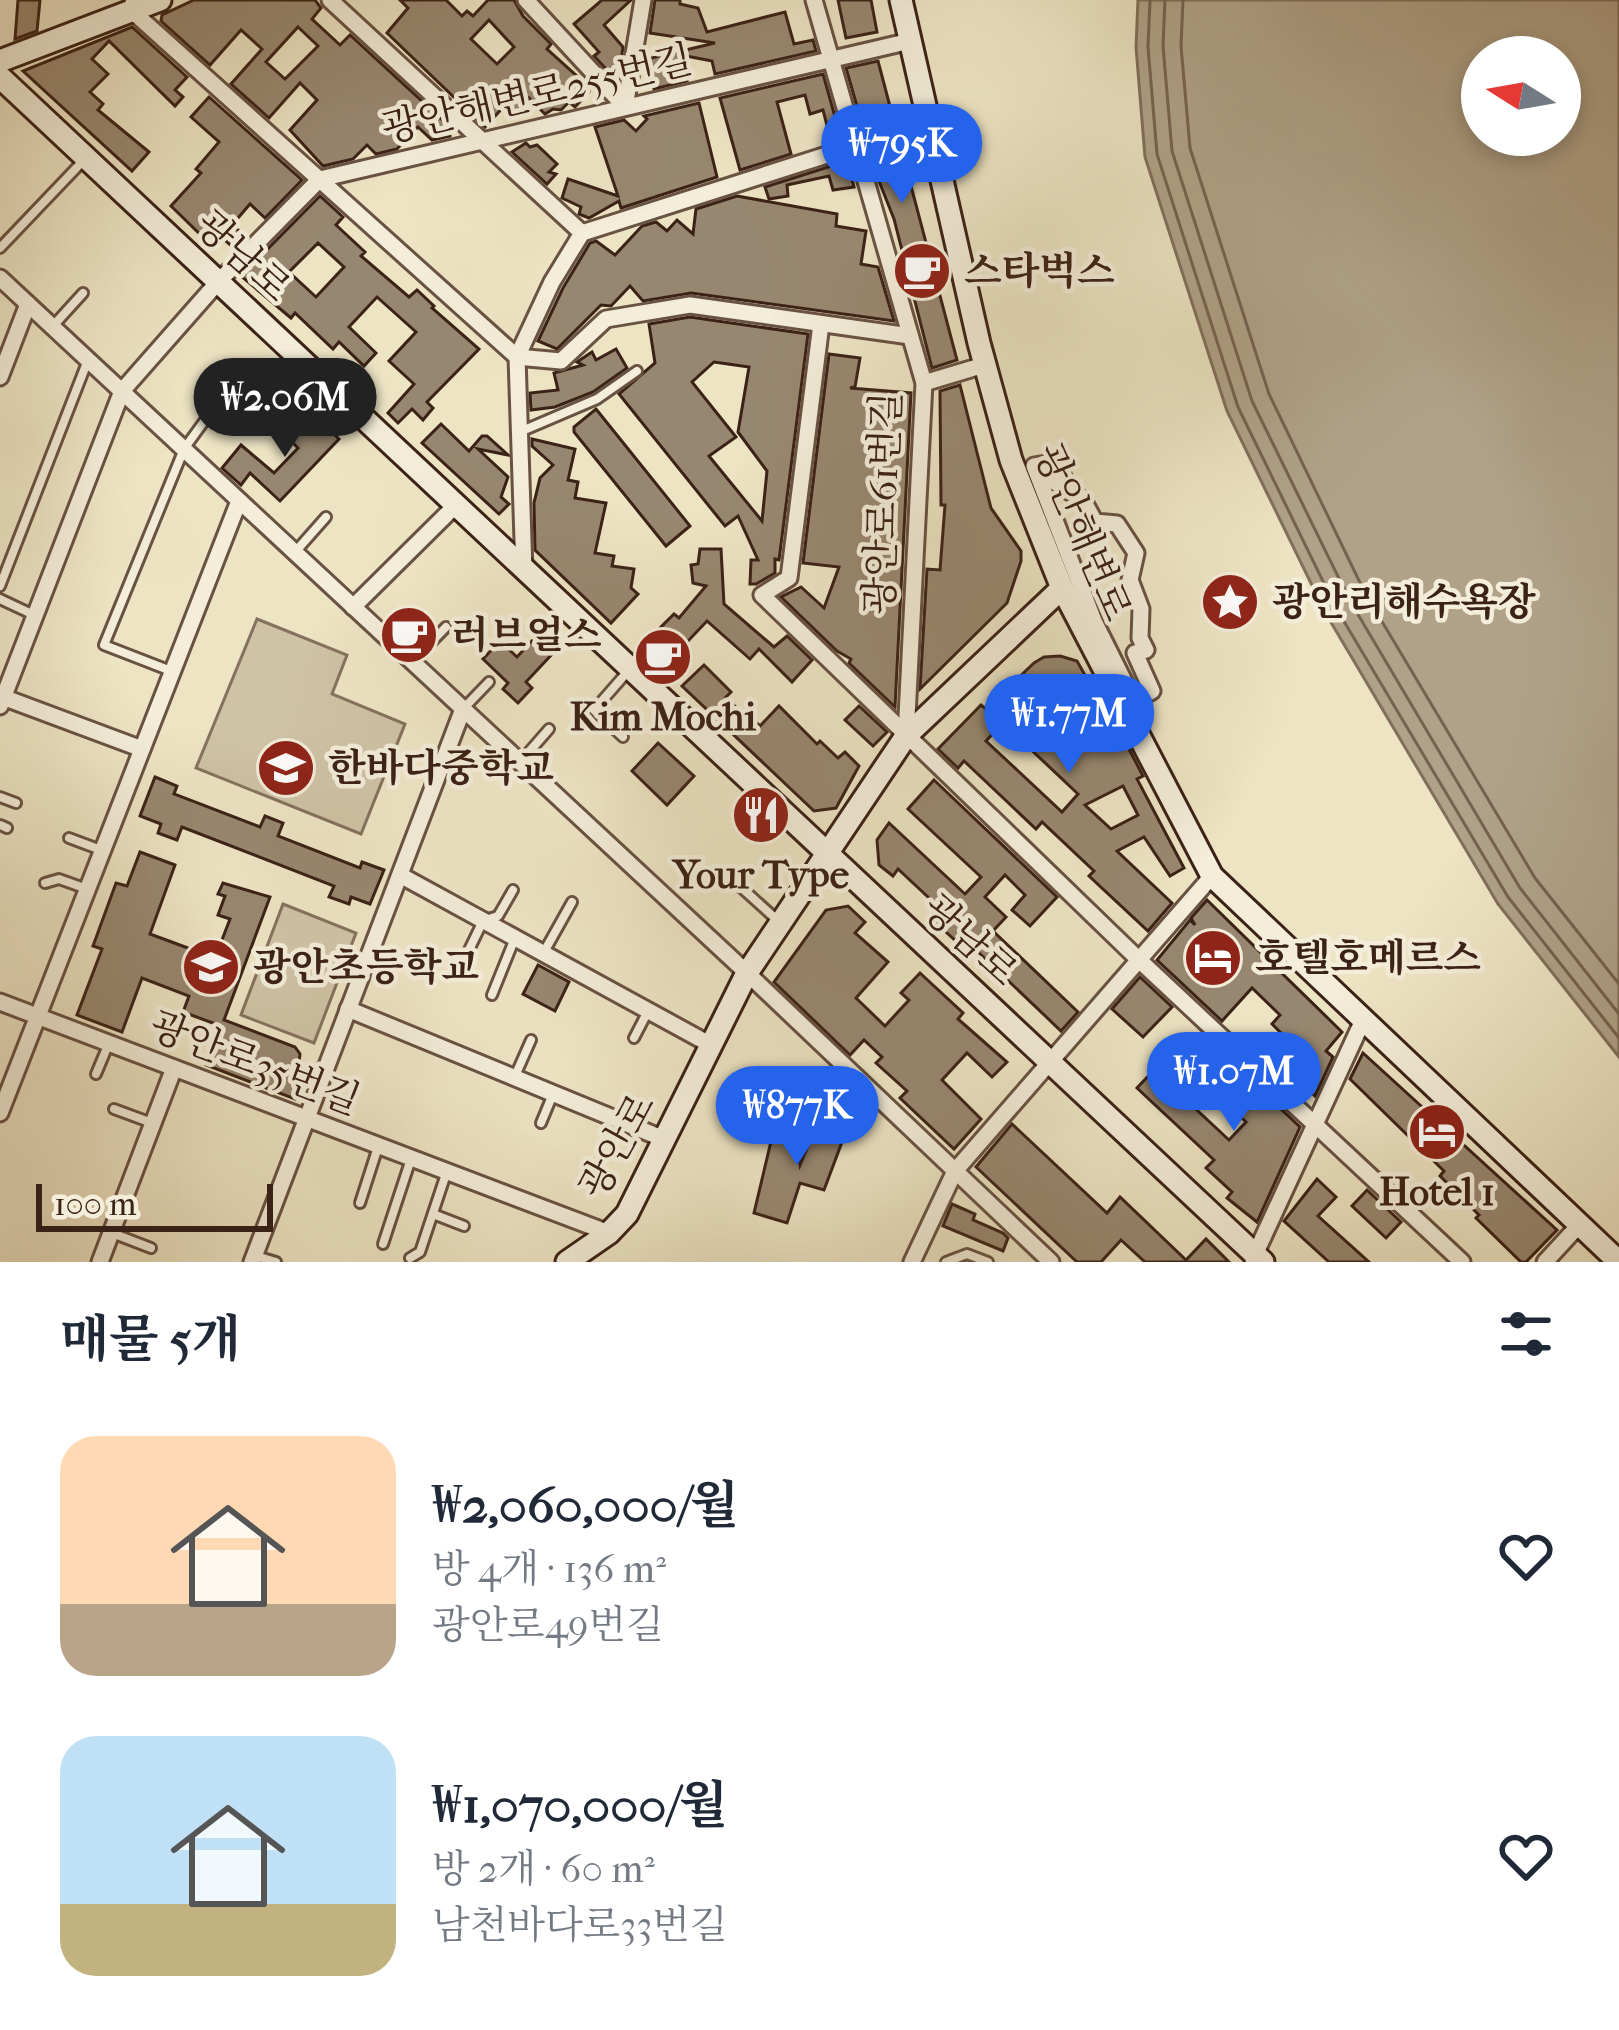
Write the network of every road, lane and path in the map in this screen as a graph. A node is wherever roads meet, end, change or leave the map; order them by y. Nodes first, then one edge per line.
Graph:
1 (160, 0) edge
2 (330, 0) edge
3 (526, 0) edge
4 (643, 0) edge
5 (814, 0) edge
6 (901, 0) edge
7 (132, 5) edge
8 (910, 41) junction
9 (830, 60) junction
10 (0, 61) edge
11 (0, 77) edge
12 (625, 107) junction
13 (483, 141) junction
14 (855, 146) junction
15 (86, 158) junction
16 (320, 179) junction
17 (582, 233) junction
18 (0, 248) edge
19 (0, 278) edge
20 (218, 282) junction
21 (82, 292) dead end
22 (28, 304) junction
23 (821, 324) junction
24 (52, 327) junction
25 (910, 336) junction
26 (4, 353) edge
27 (517, 357) junction
28 (88, 360) junction
29 (985, 365) junction
30 (637, 371) dead end
31 (0, 377) edge
32 (924, 383) junction
33 (122, 392) junction
34 (213, 410) dead end
35 (520, 431) junction
36 (184, 449) junction
37 (1034, 466) joint
38 (239, 501) junction
39 (455, 506) junction
40 (326, 518) dead end
41 (295, 553) junction
42 (524, 571) junction
43 (0, 586) edge
44 (1062, 588) junction
45 (0, 599) edge
46 (353, 607) junction
47 (35, 616) junction
48 (446, 627) dead end
49 (412, 662) junction
50 (629, 670) junction
51 (172, 672) junction
52 (489, 682) dead end
53 (1, 700) edge
54 (463, 709) junction
55 (549, 729) dead end
56 (907, 736) junction
57 (623, 737) dead end
58 (142, 749) junction
59 (520, 762) junction
60 (0, 797) edge
61 (16, 803) dead end
62 (69, 838) dead end
63 (102, 850) junction
64 (826, 856) junction
65 (400, 875) junction
66 (1212, 876) junction
67 (733, 880) dead end
68 (45, 883) dead end
69 (87, 889) junction
70 (513, 890) dead end
71 (572, 902) dead end
72 (483, 921) junction
73 (780, 923) junction
74 (515, 938) junction
75 (543, 953) junction
76 (467, 954) dead end
77 (1137, 958) junction
78 (747, 973) junction
79 (492, 995) dead end
80 (0, 1002) edge
81 (348, 1010) junction
82 (649, 1011) junction
83 (38, 1016) junction
84 (1364, 1018) junction
85 (634, 1038) dead end
86 (531, 1040) dead end
87 (109, 1043) junction
88 (711, 1045) junction
89 (1048, 1061) junction
90 (174, 1068) junction
91 (96, 1074) dead end
92 (514, 1078) junction
93 (553, 1094) junction
94 (114, 1108) dead end
95 (0, 1113) edge
96 (307, 1118) junction
97 (153, 1124) junction
98 (541, 1124) dead end
99 (1315, 1125) junction
100 (664, 1139) junction
101 (379, 1145) junction
102 (411, 1158) junction
103 (447, 1171) junction
104 (955, 1171) junction
105 (360, 1203) dead end
106 (433, 1214) junction
107 (1580, 1224) junction
108 (464, 1226) dead end
109 (111, 1232) junction
110 (609, 1233) junction
111 (383, 1244) dead end
112 (151, 1248) dead end
113 (410, 1258) dead end
114 (253, 1259) edge
115 (1256, 1260) edge
116 (100, 1262) edge
117 (276, 1262) edge
118 (568, 1262) edge
119 (912, 1262) edge
120 (946, 1262) edge
121 (988, 1262) edge
122 (1051, 1262) edge
123 (1462, 1262) edge
124 (1545, 1262) edge
125 (1619, 1262) edge

1 - 7 main road
2 - 13 street
3 - 12 street
4 - 12 street
5 - 9 street, 광안로61번길
6 - 8 main road, 광안해변로
7 - 10 main road
7 - 16 street
8 - 9 street, 광안해변로255번길
8 - 29 main road, 광안해변로
9 - 12 street, 광안해변로255번길
9 - 14 street, 광안로61번길
11 - 15 main road, 광남로
12 - 13 street, 광안해변로255번길
13 - 16 street, 광안해변로255번길
13 - 17 street
14 - 17 street
14 - 25 street, 광안로61번길
15 - 18 lane
15 - 20 main road, 광남로
16 - 20 street
16 - 27 street
17 - 27 street
19 - 22 street
20 - 33 street
20 - 39 main road, 광남로
21 - 24 lane
22 - 24 street
22 - 26 street
23 - 25 street
23 - 27 street
23 - 56 street
24 - 28 street
25 - 32 street, 광안로61번길
26 - 31 street
27 - 35 street
28 - 33 street
28 - 43 lane
29 - 32 street
29 - 44 main road, 광안해변로
30 - 35 lane
32 - 56 street, 광안로61번길
33 - 36 street
33 - 47 street
34 - 36 lane
35 - 42 street
36 - 38 street
36 - 51 lane
37 - 37 street
38 - 41 street
38 - 51 street
39 - 42 main road, 광남로
39 - 46 street
40 - 41 lane
41 - 46 street
42 - 50 main road, 광남로
44 - 56 main road, 광안로
44 - 66 main road, 광안해변로
45 - 47 lane
46 - 49 street
47 - 53 street
48 - 49 lane
49 - 54 street
50 - 57 lane
50 - 64 main road, 광남로
51 - 58 street
52 - 54 lane
53 - 58 street
54 - 59 street
54 - 65 street
55 - 59 lane
56 - 64 main road, 광안로
56 - 77 street
58 - 63 street
59 - 78 street
60 - 61 lane
62 - 63 lane
63 - 69 street
64 - 73 main road, 광안로
64 - 89 main road, 광남로
65 - 72 street
65 - 81 street
66 - 77 street
66 - 84 main road, 광안해변로
67 - 73 lane
68 - 69 lane
69 - 83 street
70 - 72 lane
71 - 75 lane
72 - 74 street
72 - 76 lane
73 - 78 main road, 광안로
74 - 75 street
74 - 79 lane
75 - 82 street
77 - 89 street
77 - 99 street
78 - 88 main road, 광안로
78 - 104 street
80 - 83 street, 광안로35번길
81 - 92 street
81 - 96 street
82 - 85 lane
82 - 88 street
83 - 87 street, 광안로35번길
83 - 95 street
84 - 99 street
84 - 107 main road, 광안해변로
86 - 92 lane
87 - 90 street, 광안로35번길
87 - 91 lane, 광안로35번길
88 - 100 main road, 광안로
89 - 104 street
89 - 115 main road, 광남로
90 - 96 street, 광안로35번길
90 - 97 street
92 - 93 street
93 - 98 lane
93 - 100 street
94 - 97 lane
96 - 101 street, 광안로35번길
96 - 114 street
97 - 109 street
99 - 115 street
99 - 123 street
100 - 110 main road, 광안로
101 - 102 street, 광안로35번길
101 - 105 lane, 광안로35번길
102 - 103 street, 광안로35번길
102 - 111 lane
103 - 106 lane
103 - 110 street, 광안로35번길
104 - 119 street
104 - 122 street
106 - 108 lane
106 - 113 lane
107 - 124 street
107 - 125 main road, 광안해변로
109 - 112 lane
109 - 116 street
110 - 118 main road, 광안로
114 - 117 lane
120 - 121 lane

